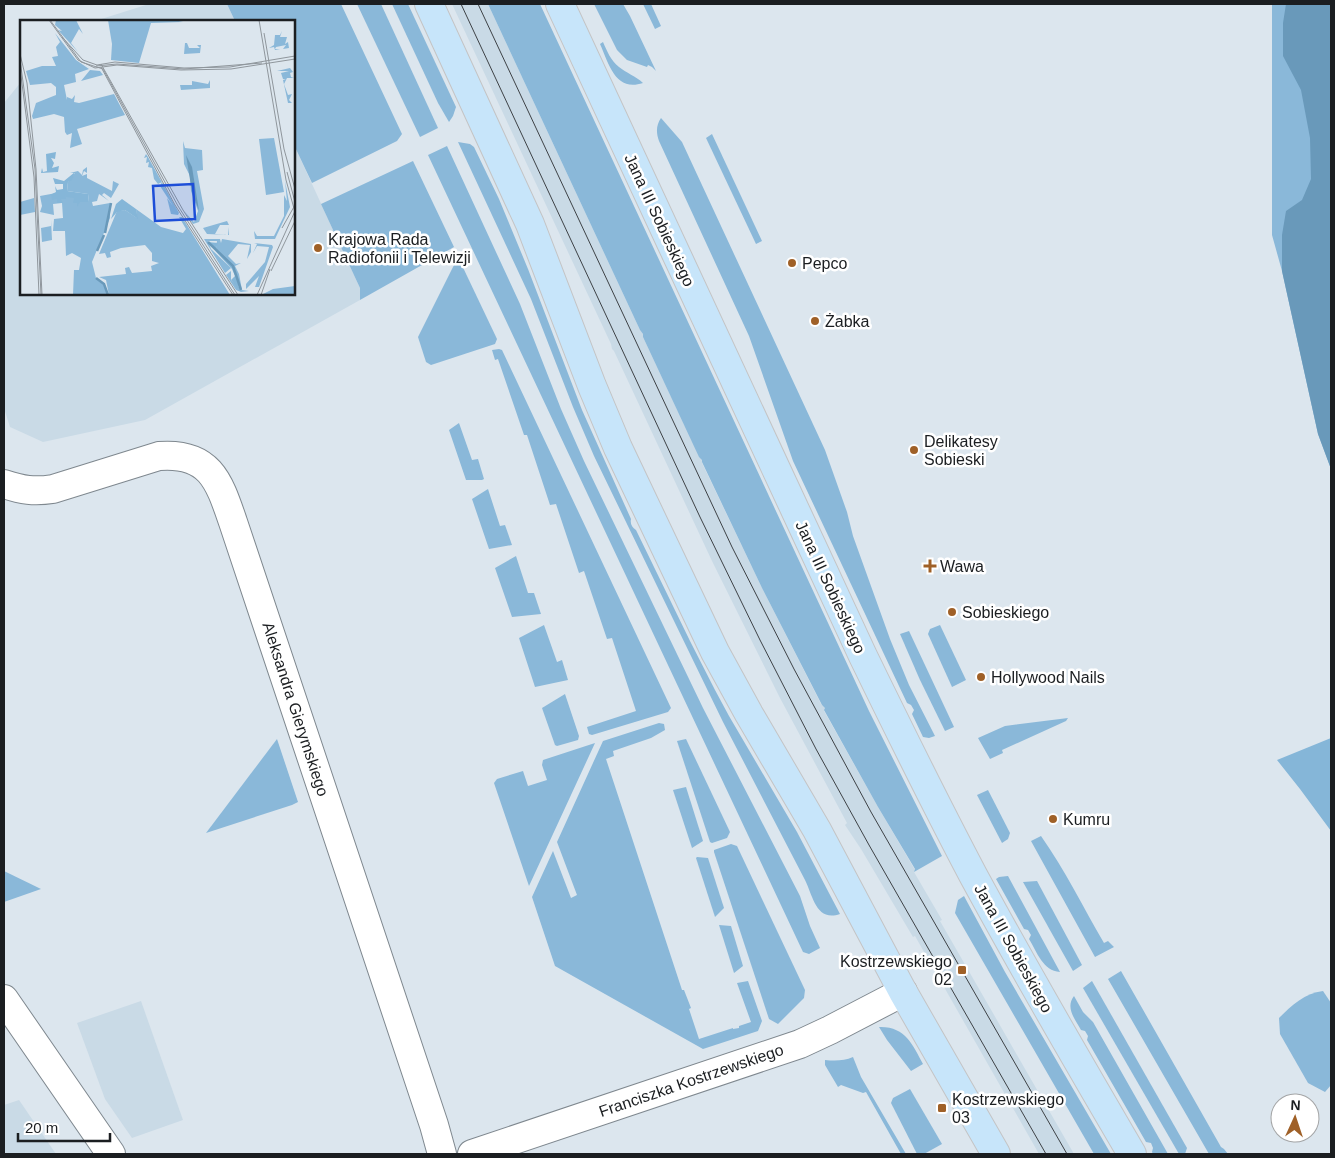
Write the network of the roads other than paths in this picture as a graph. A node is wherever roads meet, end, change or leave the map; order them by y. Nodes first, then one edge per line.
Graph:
1 (429, 4) edge
2 (560, 4) edge
3 (4, 484) edge
4 (904, 992) junction
5 (4, 999) edge
6 (111, 1154) edge
7 (442, 1154) edge
8 (472, 1154) edge
9 (996, 1154) edge
10 (1132, 1154) edge

1 - 4 main road
2 - 10 main road, Jana III Sobieskiego
3 - 7 street, Aleksandra Gierymskiego
4 - 8 street, Franciszka Kostrzewskiego
4 - 9 main road
5 - 6 street

